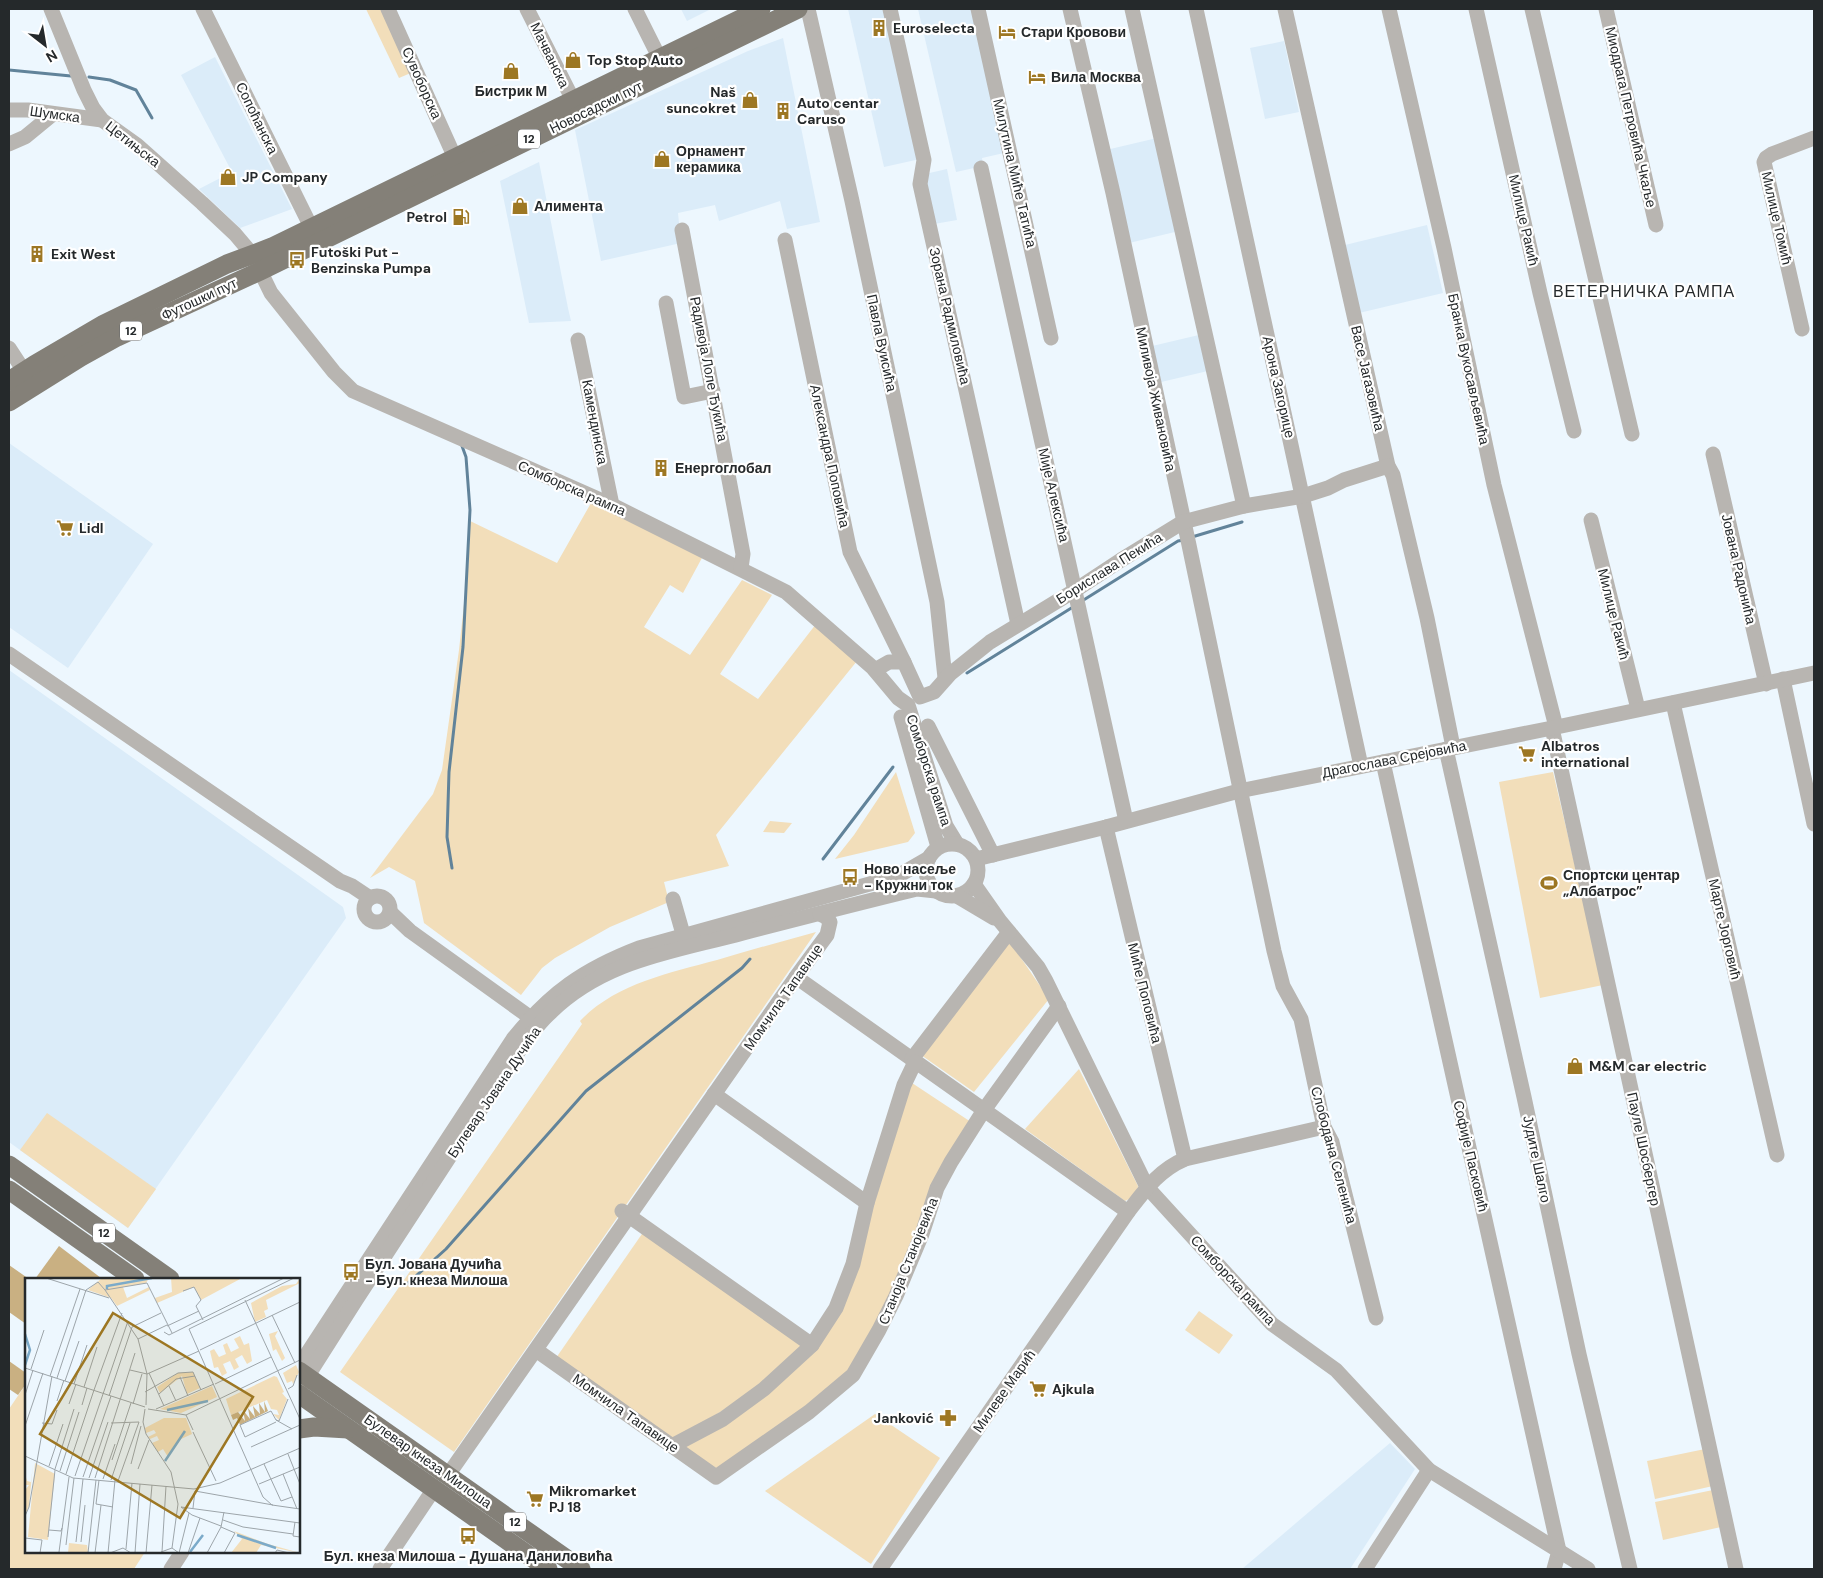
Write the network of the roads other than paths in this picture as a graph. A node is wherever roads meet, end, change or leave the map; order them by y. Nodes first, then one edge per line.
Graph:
1 (51, 9) edge
2 (203, 9) edge
3 (388, 9) edge
4 (527, 9) edge
5 (635, 9) edge
6 (761, 9) edge
7 (798, 9) edge
8 (808, 9) edge
9 (890, 9) edge
10 (978, 9) edge
11 (1070, 9) edge
12 (1132, 9) edge
13 (1196, 9) edge
14 (1285, 9) edge
15 (1389, 9) edge
16 (1476, 9) edge
17 (1532, 9) edge
18 (1606, 9) edge
19 (660, 59) junction
20 (573, 100) junction
21 (9, 110) edge
22 (53, 114) junction
23 (102, 120) junction
24 (1814, 138) edge
25 (9, 144) edge
26 (455, 158) junction
27 (981, 168) dead end
28 (1656, 225) dead end
29 (312, 227) junction
30 (682, 230) dead end
31 (785, 240) dead end
32 (252, 254) junction
33 (260, 271) junction
34 (666, 303) dead end
35 (1802, 329) dead end
36 (1051, 338) dead end
37 (578, 340) dead end
38 (9, 348) edge
39 (16, 376) edge
40 (713, 391) junction
41 (9, 402) edge
42 (1574, 431) dead end
43 (1632, 434) dead end
44 (1713, 454) dead end
45 (1388, 466) junction
46 (1304, 496) junction
47 (612, 505) junction
48 (1244, 506) junction
49 (1591, 520) dead end
50 (1186, 534) junction
51 (741, 568) junction
52 (1076, 600) junction
53 (1018, 624) junction
54 (9, 654) edge
55 (904, 662) junction
56 (875, 670) junction
57 (1814, 673) edge
58 (945, 678) junction
59 (1783, 680) junction
60 (1766, 684) junction
61 (898, 698) junction
62 (1673, 703) junction
63 (1638, 709) junction
64 (928, 726) dead end
65 (1554, 728) junction
66 (1449, 748) junction
67 (1383, 762) junction
68 (1361, 766) junction
69 (1239, 791) junction
70 (1126, 821) junction
71 (1814, 824) edge
72 (1106, 827) junction
73 (957, 844) junction
74 (934, 852) junction
75 (993, 855) junction
76 (976, 859) junction
77 (974, 884) junction
78 (936, 891) junction
79 (957, 896) junction
80 (673, 899) dead end
81 (367, 901) junction
82 (854, 904) junction
83 (820, 914) junction
84 (388, 916) junction
85 (1004, 926) junction
86 (828, 927) junction
87 (683, 934) junction
88 (796, 977) junction
89 (1059, 1006) junction
90 (535, 1021) junction
91 (913, 1060) junction
92 (714, 1094) junction
93 (984, 1110) junction
94 (1324, 1127) junction
95 (1777, 1154) dead end
96 (1185, 1159) junction
97 (9, 1165) edge
98 (1147, 1187) junction
99 (9, 1190) edge
100 (867, 1203) junction
101 (1128, 1212) junction
102 (625, 1213) junction
103 (128, 1277) edge
104 (169, 1278) edge
105 (1376, 1318) dead end
106 (812, 1345) junction
107 (536, 1350) junction
108 (301, 1380) edge
109 (300, 1429) edge
110 (348, 1429) junction
111 (672, 1446) junction
112 (1429, 1470) junction
113 (448, 1475) junction
114 (716, 1477) joint
115 (434, 1489) junction
116 (1559, 1550) junction
117 (181, 1553) edge
118 (171, 1569) edge
119 (380, 1569) edge
120 (548, 1569) edge
121 (581, 1569) edge
122 (880, 1569) edge
123 (1364, 1569) edge
124 (1554, 1569) edge
125 (1588, 1569) edge
126 (1630, 1569) edge
127 (1736, 1569) edge

1 - 23 street, Цетињска
2 - 29 street, Сопоћанска
3 - 26 street, Сувоборска
4 - 20 street, Мачванска
5 - 19 street
6 - 19 main road, Новосадски пут / 12
7 - 33 main road, Новосадски пут / 12
8 - 58 street, Павла Вуисића
9 - 53 street, Зорана Радмиловића
10 - 36 street, Милутина Миће Татића
11 - 50 street, Миливоја Живановића
12 - 48 street
13 - 46 street, Арона Загорице
14 - 45 street, Васе Јагазовића
15 - 65 street, Бранка Вукосављевића
16 - 42 street, Милице Ракић
17 - 43 street
18 - 28 street, Миодрага Петровића Чкаље
19 - 20 main road, Новосадски пут / 12
20 - 26 main road, Новосадски пут / 12
21 - 22 street, Шумска
22 - 23 street, Шумска
22 - 25 street
23 - 32 street, Цетињска
24 - 35 street, Милице Томић
26 - 29 main road, Новосадски пут / 12
27 - 52 street, Мије Алексића
29 - 32 main road, Новосадски пут / 12
30 - 40 street, Радивоја Лоле Ђукића
31 - 55 street, Александра Поповића
32 - 33 street, Цетињска
32 - 39 main road, Футошки пут / 12
33 - 41 main road, Футошки пут / 12
33 - 47 street, Сомборска рампа
34 - 40 street
37 - 47 street, Камендинска
38 - 39 street
40 - 51 street, Радивоја Лоле Ђукића
44 - 60 street, Јована Радонића
45 - 46 street, Борислава Пекића
45 - 66 street, Васе Јагазовића
46 - 48 street, Борислава Пекића
46 - 68 street, Арона Загорице
47 - 51 street, Сомборска рампа
48 - 50 street, Борислава Пекића
49 - 63 street, Милице Ракић
50 - 52 street, Борислава Пекића
50 - 69 street, Миливоја Живановића
51 - 56 street, Сомборска рампа
52 - 53 street, Борислава Пекића
52 - 70 street, Мије Алексића
53 - 58 street, Борислава Пекића
54 - 81 street
55 - 56 street
55 - 58 street, Борислава Пекића
56 - 61 street, Сомборска рампа
57 - 59 street, Драгослава Срејовића
59 - 60 street, Драгослава Срејовића
59 - 71 street
60 - 62 street, Драгослава Срејовића
61 - 73 street, Сомборска рампа
61 - 74 street, Сомборска рампа
62 - 63 street, Драгослава Срејовића
62 - 95 street, Марте Јорговић
63 - 65 street, Драгослава Срејовића
64 - 75 street, Сомборска рампа
65 - 66 street, Драгослава Срејовића
65 - 127 street, Пауле Шосбергер
66 - 67 street, Драгослава Срејовића
66 - 126 street, Јудите Шалго
67 - 68 street, Драгослава Срејовића
67 - 116 street, Софије Пасковић
68 - 69 street, Драгослава Срејовића
69 - 70 street, Драгослава Срејовића
69 - 94 street, Слободана Селенића
70 - 72 street, Драгослава Срејовића
72 - 75 street, Драгослава Срејовића
72 - 96 street, Миће Поповића
73 - 74 street
73 - 76 street
74 - 78 street
74 - 87 street, Булевар Јована Дучића
75 - 76 street, Драгослава Срејовића
76 - 77 street
77 - 79 street
77 - 85 street, Сомборска рампа
78 - 79 street
78 - 82 street, Булевар Јована Дучића
79 - 85 street, Сомборска рампа
80 - 87 street
81 - 84 street
81 - 84 street
82 - 83 street, Булевар Јована Дучића
82 - 86 street, Момчила Тапавице
83 - 86 street
83 - 90 street, Булевар Јована Дучића
84 - 90 street
85 - 89 street, Сомборска рампа
85 - 91 street
86 - 88 street, Момчила Тапавице
87 - 90 street, Булевар Јована Дучића
88 - 91 street
88 - 92 street, Момчила Тапавице
89 - 93 street, Станоја Станојевића
89 - 98 street, Сомборска рампа
90 - 108 street, Булевар Јована Дучића
91 - 93 street
91 - 100 street
92 - 100 street
92 - 102 street, Момчила Тапавице
93 - 101 street
93 - 114 street, Станоја Станојевића
94 - 96 street, Милеве Марић
94 - 105 street, Слободана Селенића
96 - 98 street, Милеве Марић
97 - 104 main road, 12
98 - 101 street, Милеве Марић
98 - 112 street, Сомборска рампа
99 - 103 main road, 12
100 - 106 street
101 - 122 street, Милеве Марић
102 - 106 street
102 - 107 street, Момчила Тапавице
106 - 111 street
107 - 111 street, Момчила Тапавице
107 - 113 street, Момчила Тапавице
108 - 110 main road, Булевар кнеза Милоша / 12
108 - 113 main road, Булевар кнеза Милоша / 12
109 - 110 main road
110 - 115 main road, Булевар кнеза Милоша / 12
111 - 114 street, Момчила Тапавице
112 - 116 street, Сомборска рампа
112 - 123 street
113 - 121 main road, Булевар кнеза Милоша / 12
115 - 119 street
115 - 120 main road, Булевар кнеза Милоша / 12
116 - 124 street
116 - 125 street, Сомборска рампа
117 - 118 street

